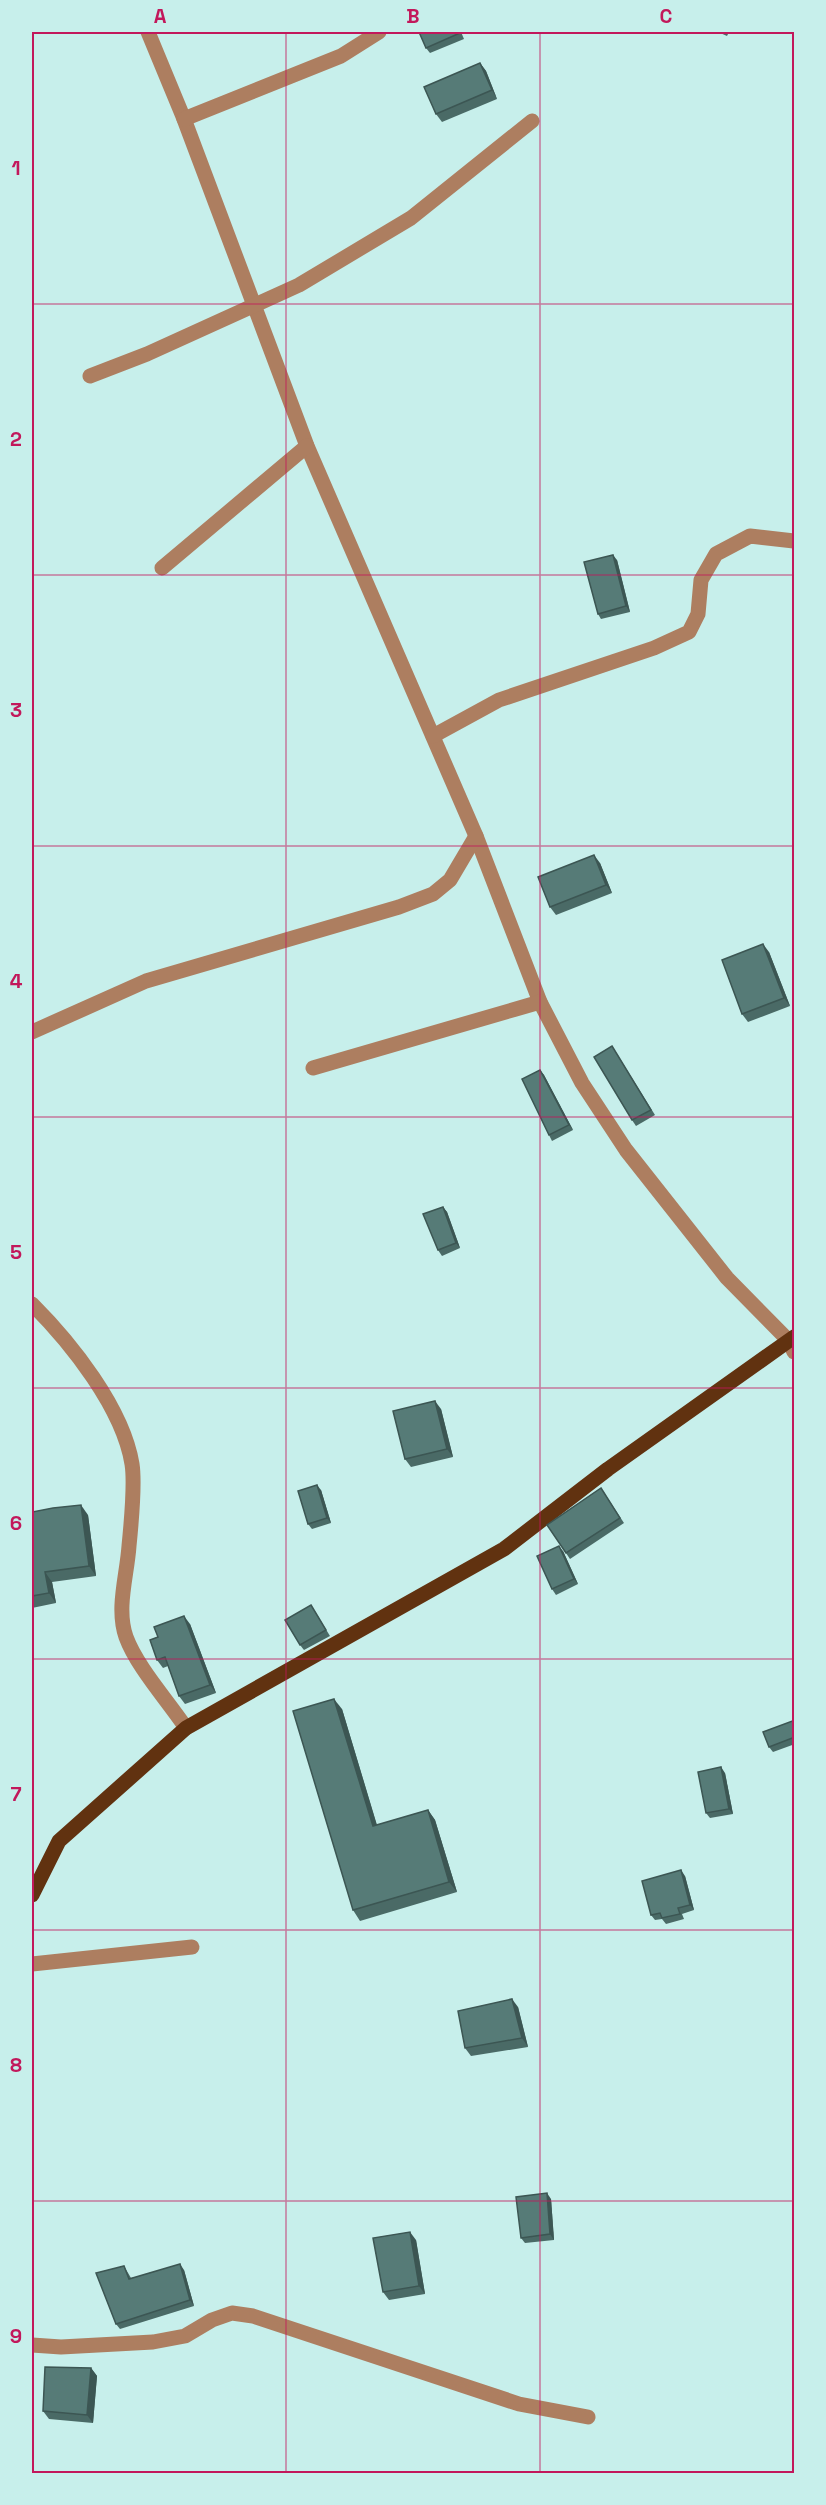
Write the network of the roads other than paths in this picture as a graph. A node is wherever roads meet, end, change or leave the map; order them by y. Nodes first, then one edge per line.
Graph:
1 (148, 32) edge
2 (379, 32) edge
3 (184, 119) junction
4 (532, 121) dead end
5 (255, 306) junction
6 (90, 376) dead end
7 (307, 446) junction
8 (795, 541) edge
9 (162, 568) dead end
10 (433, 736) junction
11 (476, 836) junction
12 (540, 1002) junction
13 (32, 1032) edge
14 (313, 1068) dead end
15 (32, 1304) edge
16 (793, 1343) edge
17 (186, 1728) junction
18 (32, 1895) edge
19 (192, 1947) dead end
20 (32, 1964) edge
21 (32, 2345) edge
22 (588, 2417) dead end

1 - 3 street
2 - 3 street
3 - 5 street
4 - 5 street
5 - 6 street
5 - 7 street
7 - 9 street
7 - 10 street
8 - 10 street
10 - 11 street
11 - 12 street
11 - 13 street
12 - 14 street
12 - 16 street
15 - 17 street
16 - 17 main road
17 - 18 main road
19 - 20 street
21 - 22 street

